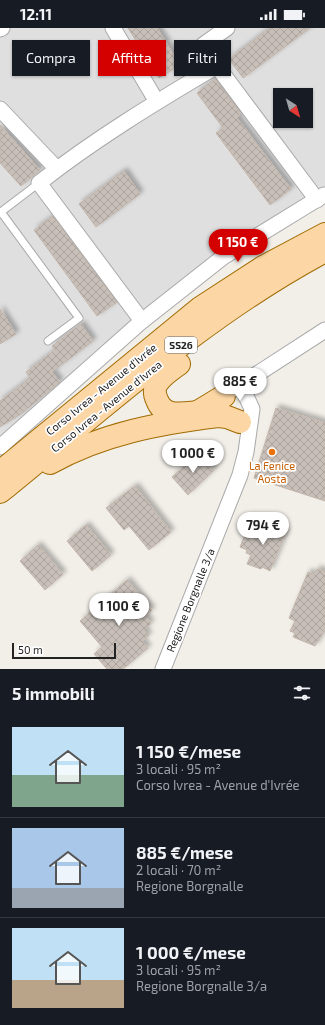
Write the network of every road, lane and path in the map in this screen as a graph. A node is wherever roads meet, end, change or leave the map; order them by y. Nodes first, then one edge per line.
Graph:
1 (113, 28) edge
2 (227, 28) edge
3 (210, 40) edge
4 (200, 76) edge
5 (225, 76) edge
6 (157, 102) junction
7 (0, 109) edge
8 (57, 169) junction
9 (39, 183) junction
10 (321, 197) edge
11 (1, 213) edge
12 (325, 221) edge
13 (325, 234) edge
14 (321, 254) edge
15 (263, 267) junction
16 (142, 321) junction
17 (325, 330) edge
18 (48, 340) dead end
19 (233, 390) junction
20 (200, 412) junction
21 (177, 422) junction
22 (244, 432) junction
23 (0, 447) edge
24 (0, 472) edge
25 (0, 492) edge
26 (163, 669) edge

1 - 6 street
2 - 3 street
4 - 6 street
5 - 10 street
6 - 8 street
7 - 8 street
8 - 9 street
9 - 11 lane
9 - 16 street
10 - 16 street
11 - 18 lane
12 - 15 main road
13 - 15 main road
14 - 20 main road
14 - 25 main road, Corso Ivrea - Avenue d'Ivrea / SS26
15 - 24 main road, Corso Ivrea - Avenue d'Ivrée
16 - 23 street
17 - 19 street
19 - 20 main road
19 - 22 street
19 - 22 street, Regione Borgnalle 3/a
20 - 21 main road
21 - 22 main road
21 - 25 main road
22 - 26 street, Regione Borgnalle 3/a

